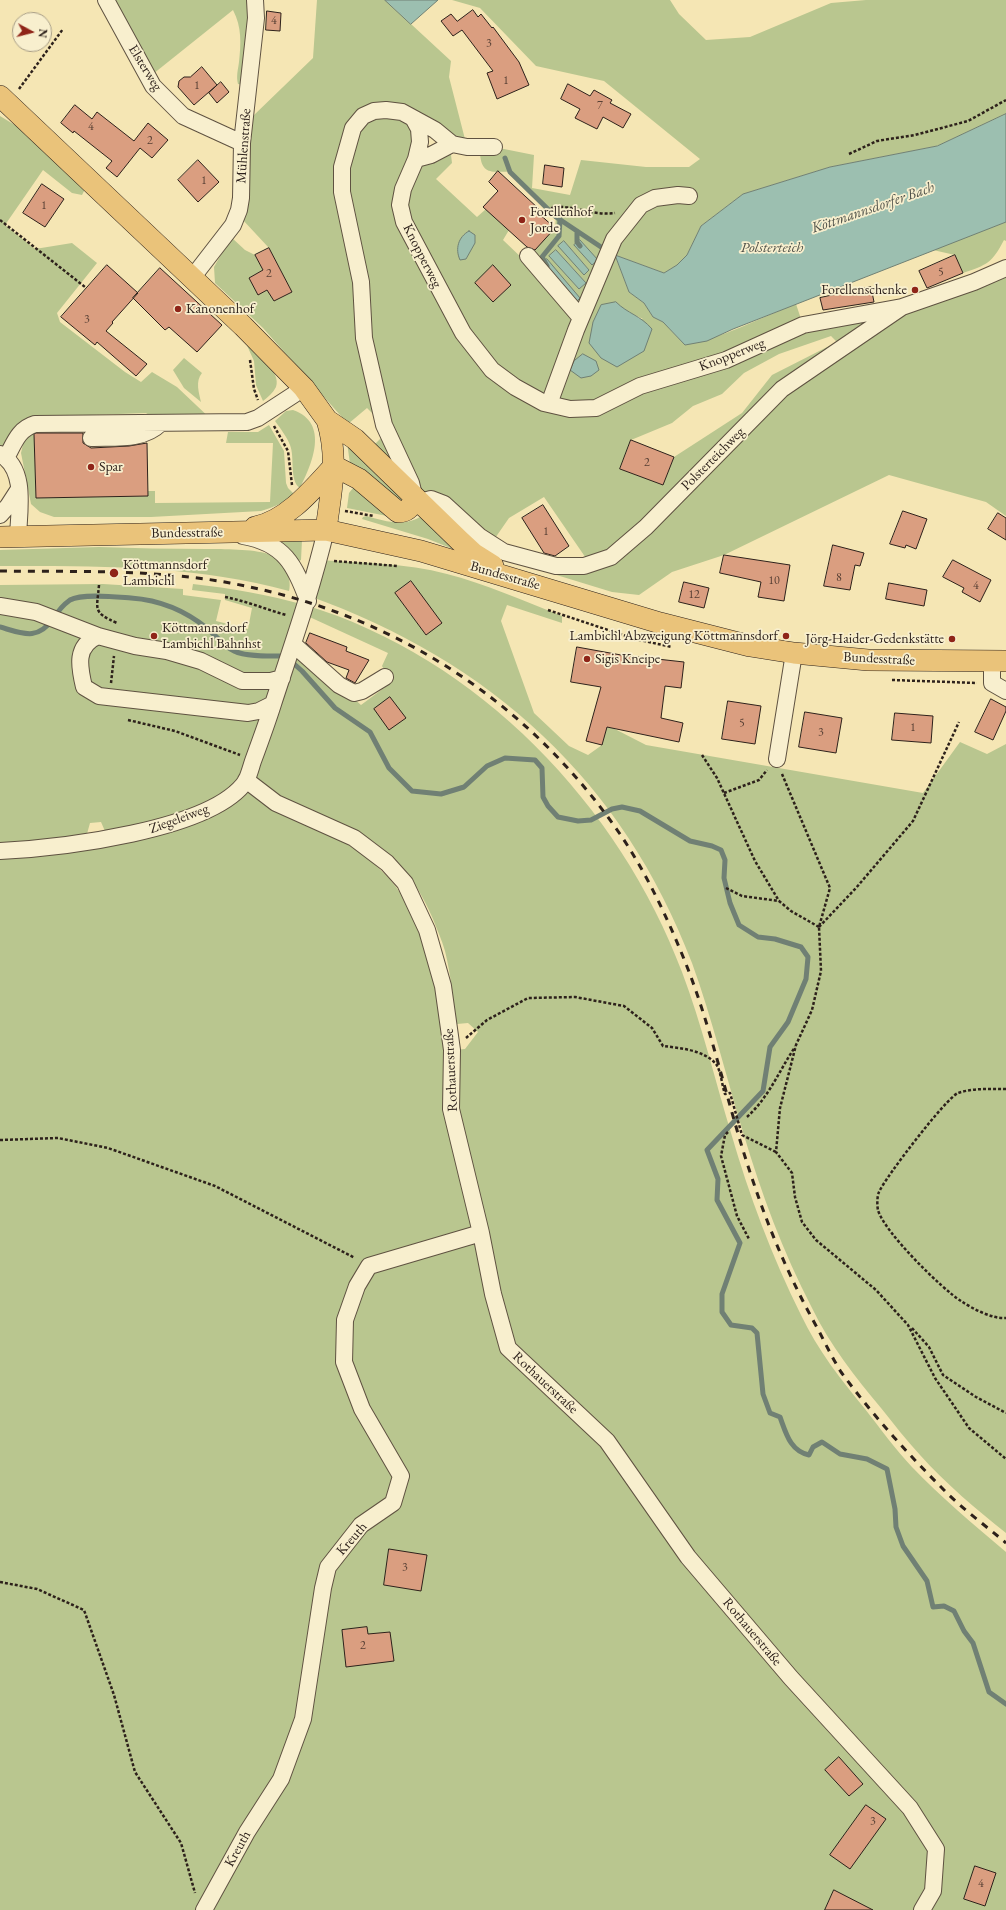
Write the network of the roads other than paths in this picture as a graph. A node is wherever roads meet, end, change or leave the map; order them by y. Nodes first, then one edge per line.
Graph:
1 (106, 0) edge
2 (255, 0) edge
3 (4, 100) edge
4 (412, 118) junction
5 (242, 143) junction
6 (452, 144) junction
7 (494, 147) dead end
8 (416, 158) junction
9 (689, 196) dead end
10 (528, 256) dead end
11 (1006, 268) edge
12 (192, 278) junction
13 (902, 307) junction
14 (581, 318) junction
15 (304, 388) junction
16 (549, 404) junction
17 (327, 420) junction
18 (161, 423) junction
19 (91, 438) dead end
20 (3, 456) edge
21 (334, 466) junction
22 (19, 489) junction
23 (417, 500) junction
24 (0, 515) edge
25 (326, 530) junction
26 (224, 533) junction
27 (9, 536) edge
28 (519, 580) junction
29 (0, 606) edge
30 (304, 611) junction
31 (98, 636) junction
32 (293, 644) junction
33 (794, 653) junction
34 (999, 661) edge
35 (385, 677) dead end
36 (282, 678) junction
37 (1006, 691) edge
38 (273, 704) junction
39 (777, 759) road end
40 (246, 780) junction
41 (0, 851) edge
42 (481, 1233) junction
43 (204, 1910) edge
44 (922, 1910) edge

1 - 5 street, Elsterweg
2 - 5 street, Mühlenstraße
3 - 12 main road
4 - 6 street
4 - 8 street, Knopperweg
4 - 23 street
5 - 12 street, Mühlenstraße
6 - 7 street
6 - 8 street
8 - 16 street, Knopperweg
9 - 14 street
10 - 14 street
11 - 13 street, Polsterteichweg
12 - 15 main road
13 - 16 street, Knopperweg
13 - 23 street, Polsterteichweg
14 - 16 street
15 - 17 main road
15 - 18 street
17 - 21 main road
17 - 23 main road
18 - 19 street
18 - 20 street
20 - 22 street
21 - 23 main road
21 - 25 main road
21 - 26 main road
22 - 24 street
22 - 27 street
23 - 28 main road
25 - 26 main road, Bundesstraße
25 - 28 main road, Bundesstraße
25 - 30 street, Ziegeleiweg
26 - 27 main road, Bundesstraße
26 - 30 street
28 - 33 main road, Bundesstraße
29 - 31 street
30 - 32 street, Ziegeleiweg
31 - 36 street
31 - 38 street
32 - 35 street
32 - 36 street, Ziegeleiweg
33 - 34 main road, Bundesstraße
33 - 39 street
34 - 37 street
36 - 38 street, Ziegeleiweg
38 - 40 street, Ziegeleiweg
40 - 41 street, Ziegeleiweg
40 - 42 street, Rothauerstraße
42 - 43 street, Kreuth
42 - 44 street, Rothauerstraße

